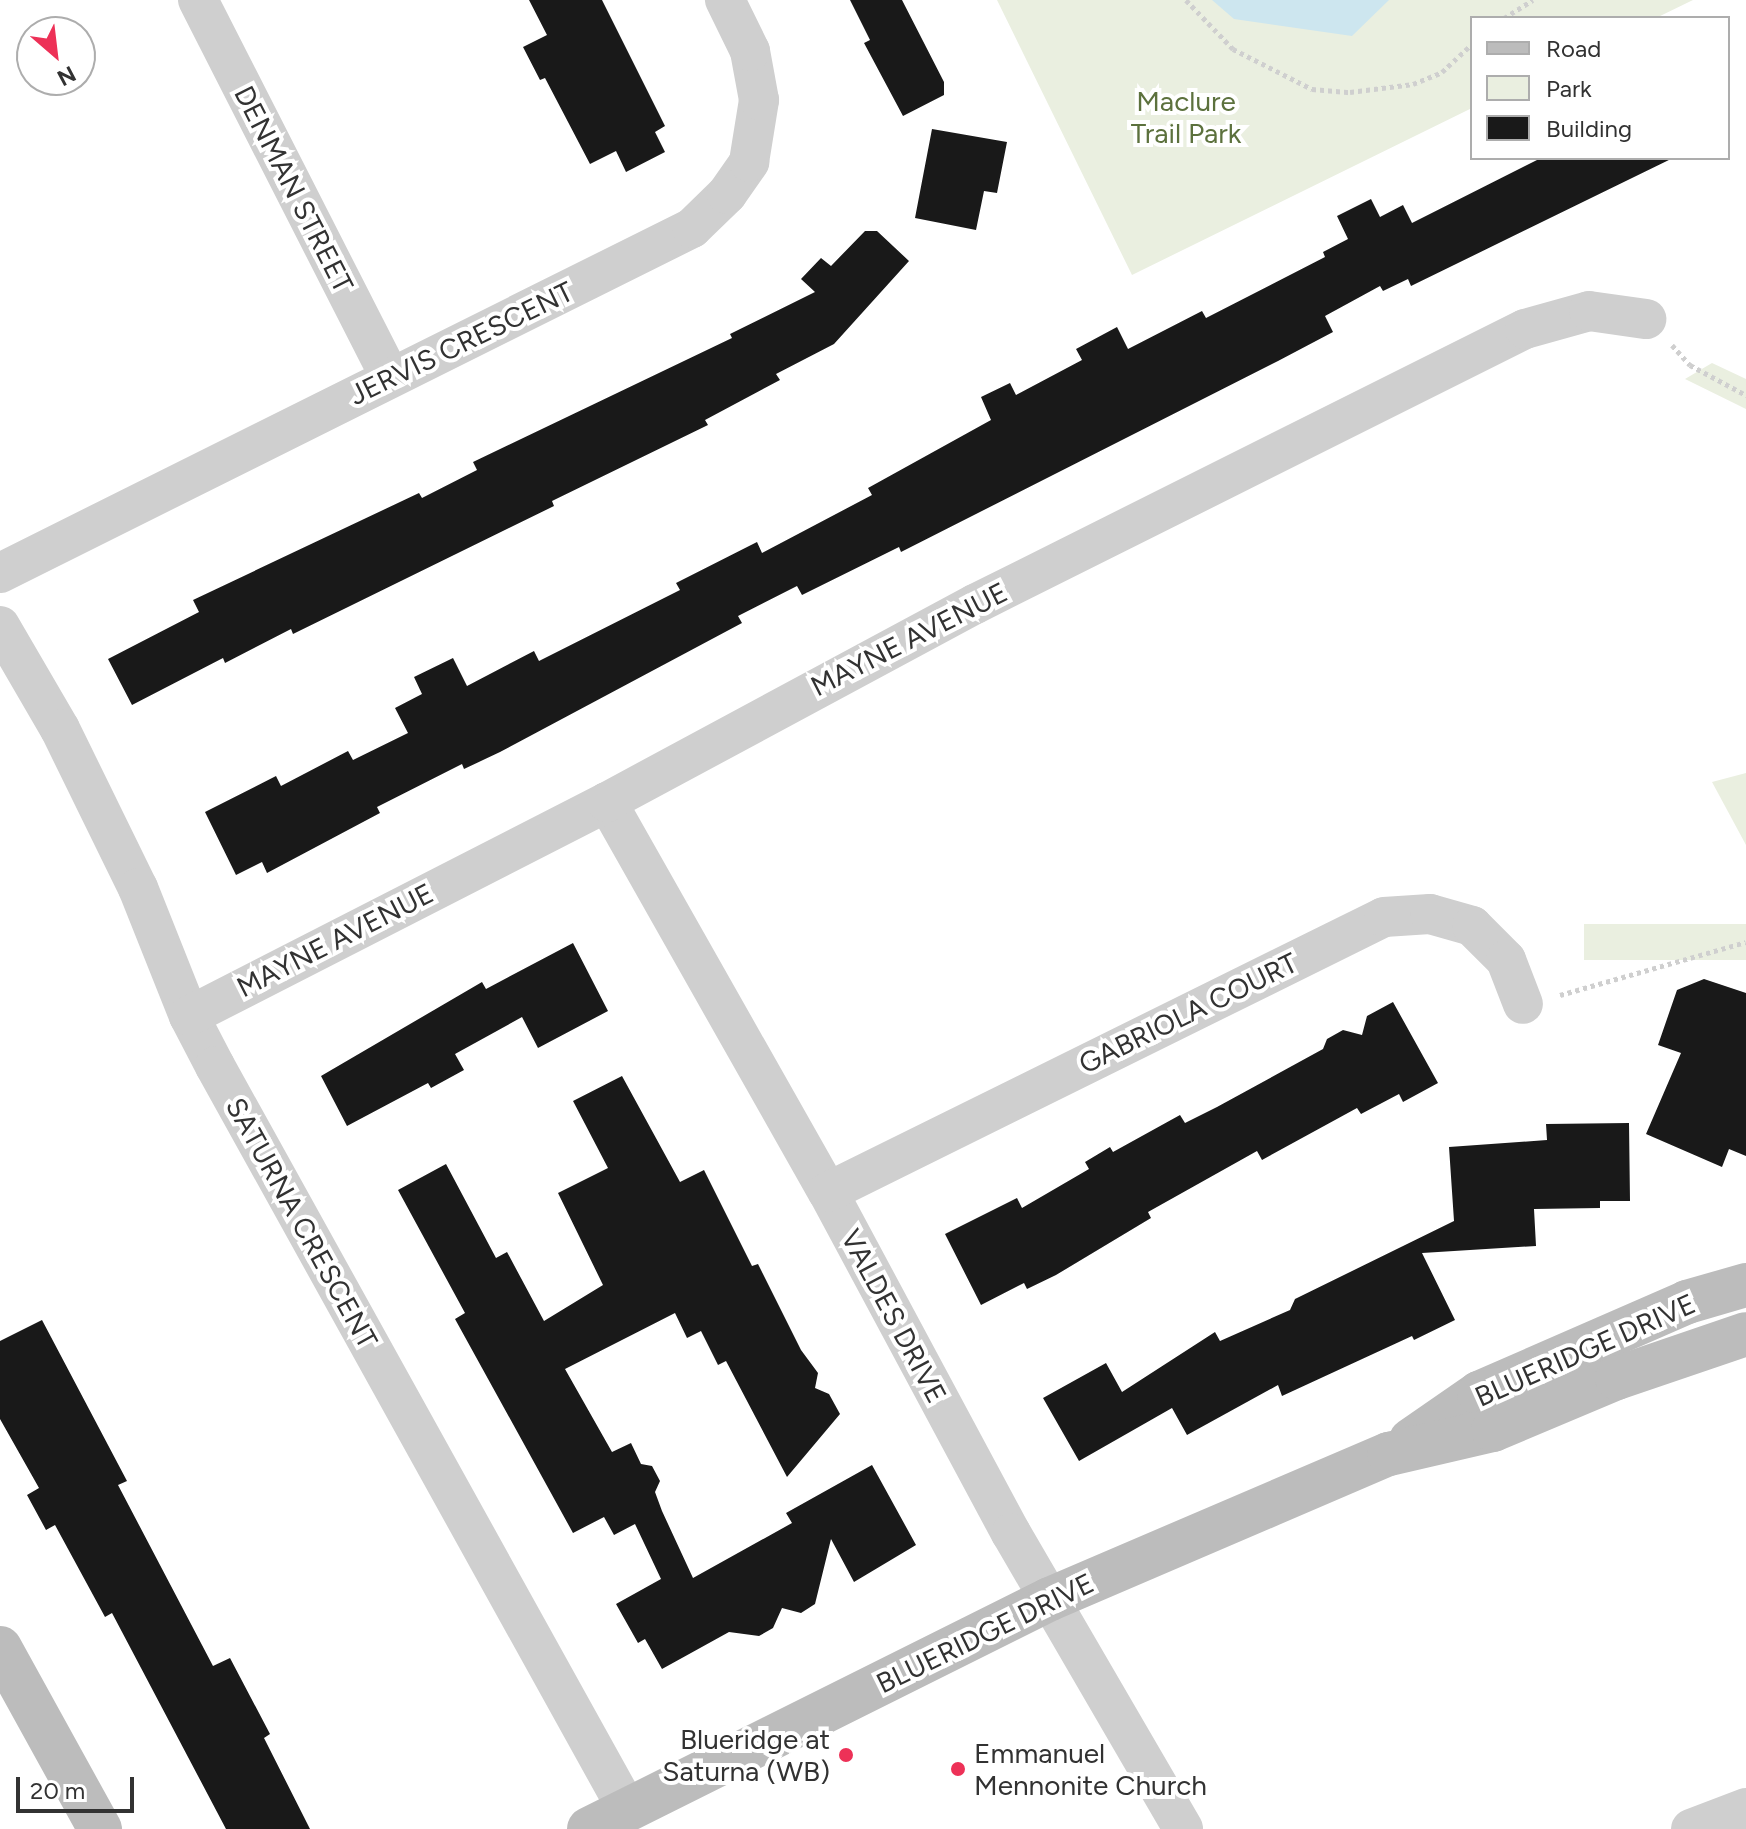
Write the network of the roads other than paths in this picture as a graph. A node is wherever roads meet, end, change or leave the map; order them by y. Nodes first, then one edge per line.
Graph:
1 (198, 0) edge
2 (725, 0) edge
3 (1646, 319) road end
4 (390, 377) junction
5 (0, 573) edge
6 (0, 626) edge
7 (607, 802) junction
8 (1523, 1004) road end
9 (189, 1016) junction
10 (828, 1192) junction
11 (1746, 1285) edge
12 (1746, 1334) edge
13 (1389, 1454) junction
14 (1050, 1599) junction
15 (0, 1648) edge
16 (627, 1809) junction
17 (100, 1829) edge
18 (589, 1829) edge
19 (1183, 1829) edge

1 - 4 street, DENMAN STREET
2 - 4 street, JERVIS CRESCENT
3 - 7 street, MAYNE AVENUE
4 - 5 street, JERVIS CRESCENT
6 - 9 street, SATURNA CRESCENT
7 - 9 street, MAYNE AVENUE
7 - 10 street, VALDES DRIVE
8 - 10 street, GABRIOLA COURT
9 - 16 street, SATURNA CRESCENT
10 - 14 street, VALDES DRIVE
11 - 13 street, BLUERIDGE DRIVE
12 - 13 street, BLUERIDGE DRIVE
13 - 14 street, BLUERIDGE DRIVE
14 - 16 street, BLUERIDGE DRIVE
14 - 19 street, VALDES DRIVE
15 - 17 street
16 - 18 street, BLUERIDGE DRIVE

